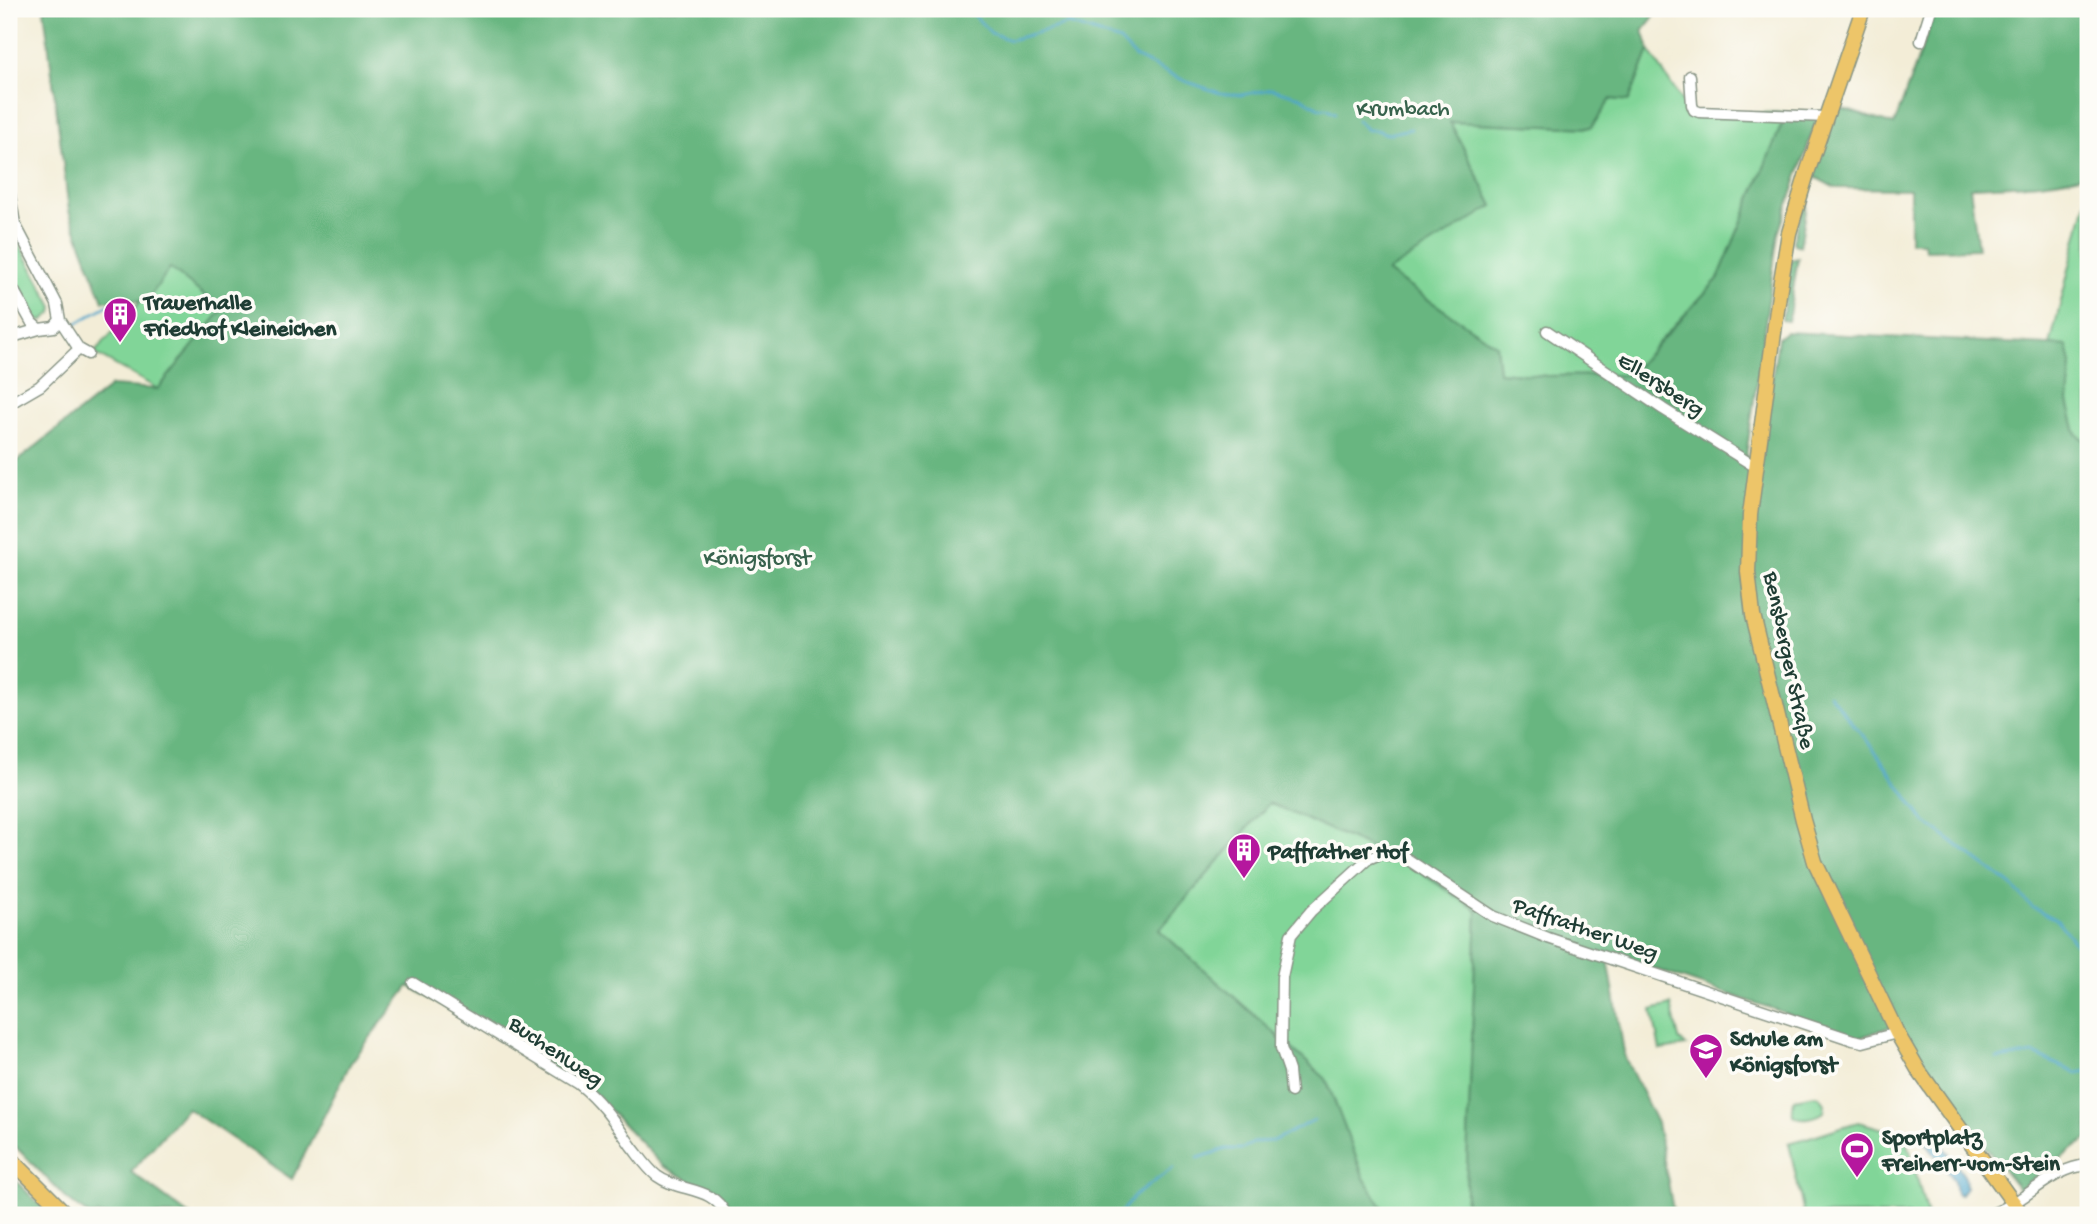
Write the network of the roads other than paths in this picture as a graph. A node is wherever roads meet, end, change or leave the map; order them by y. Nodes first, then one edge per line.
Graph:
1 (1863, 9) edge
2 (1931, 9) edge
3 (1921, 41) dead end
4 (1690, 76) dead end
5 (1826, 117) junction
6 (9, 190) edge
7 (11, 213) edge
8 (9, 282) edge
9 (60, 320) junction
10 (39, 328) junction
11 (1547, 331) dead end
12 (9, 338) edge
13 (9, 404) edge
14 (1757, 465) junction
15 (413, 983) dead end
16 (1897, 1033) junction
17 (1291, 1092) dead end
18 (9, 1157) edge
19 (2088, 1165) edge
20 (2018, 1206) edge
21 (67, 1215) edge
22 (726, 1215) edge
23 (1986, 1215) edge
24 (2030, 1215) edge

1 - 5 main road, Bensberger Straße
2 - 3 street
4 - 5 street
5 - 14 main road, Bensberger Straße
6 - 7 street
7 - 9 street
8 - 10 street
9 - 10 street
9 - 13 street
10 - 12 street
11 - 14 street, Ellersberg
14 - 16 main road, Bensberger Straße
15 - 22 street, Buchenweg
16 - 17 street, Paffrather Weg
16 - 20 main road, Bensberger Straße
18 - 21 main road
19 - 20 street
20 - 23 street
20 - 24 main road, Bensberger Straße

